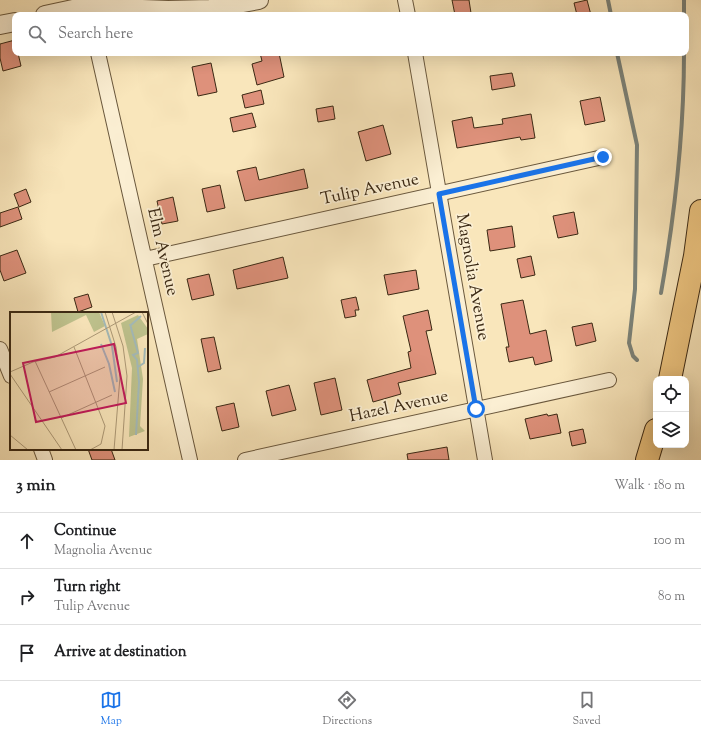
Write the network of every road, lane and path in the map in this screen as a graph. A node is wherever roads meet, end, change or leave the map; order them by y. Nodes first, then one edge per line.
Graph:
1 (259, 0) edge
2 (406, 0) edge
3 (91, 11) edge
4 (59, 12) edge
5 (408, 12) edge
6 (12, 23) edge
7 (0, 25) edge
8 (99, 56) edge
9 (416, 56) edge
10 (603, 157) dead end
11 (439, 194) junction
12 (701, 211) edge
13 (145, 258) junction
14 (0, 349) edge
15 (10, 374) edge
16 (671, 376) edge
17 (609, 380) dead end
18 (476, 409) junction
19 (653, 440) edge
20 (41, 450) edge
21 (45, 460) edge
22 (190, 460) edge
23 (245, 460) edge
24 (485, 460) edge
25 (647, 460) edge

1 - 3 street
2 - 5 street
3 - 4 street
6 - 7 street
8 - 13 street, Elm Avenue
9 - 11 street, Magnolia Avenue
10 - 11 street, Tulip Avenue
11 - 13 street, Tulip Avenue
11 - 18 street, Magnolia Avenue
12 - 16 highway
13 - 22 street, Elm Avenue
14 - 15 street
17 - 18 street, Hazel Avenue
18 - 23 street, Hazel Avenue
18 - 24 street, Magnolia Avenue
19 - 25 highway
20 - 21 street

